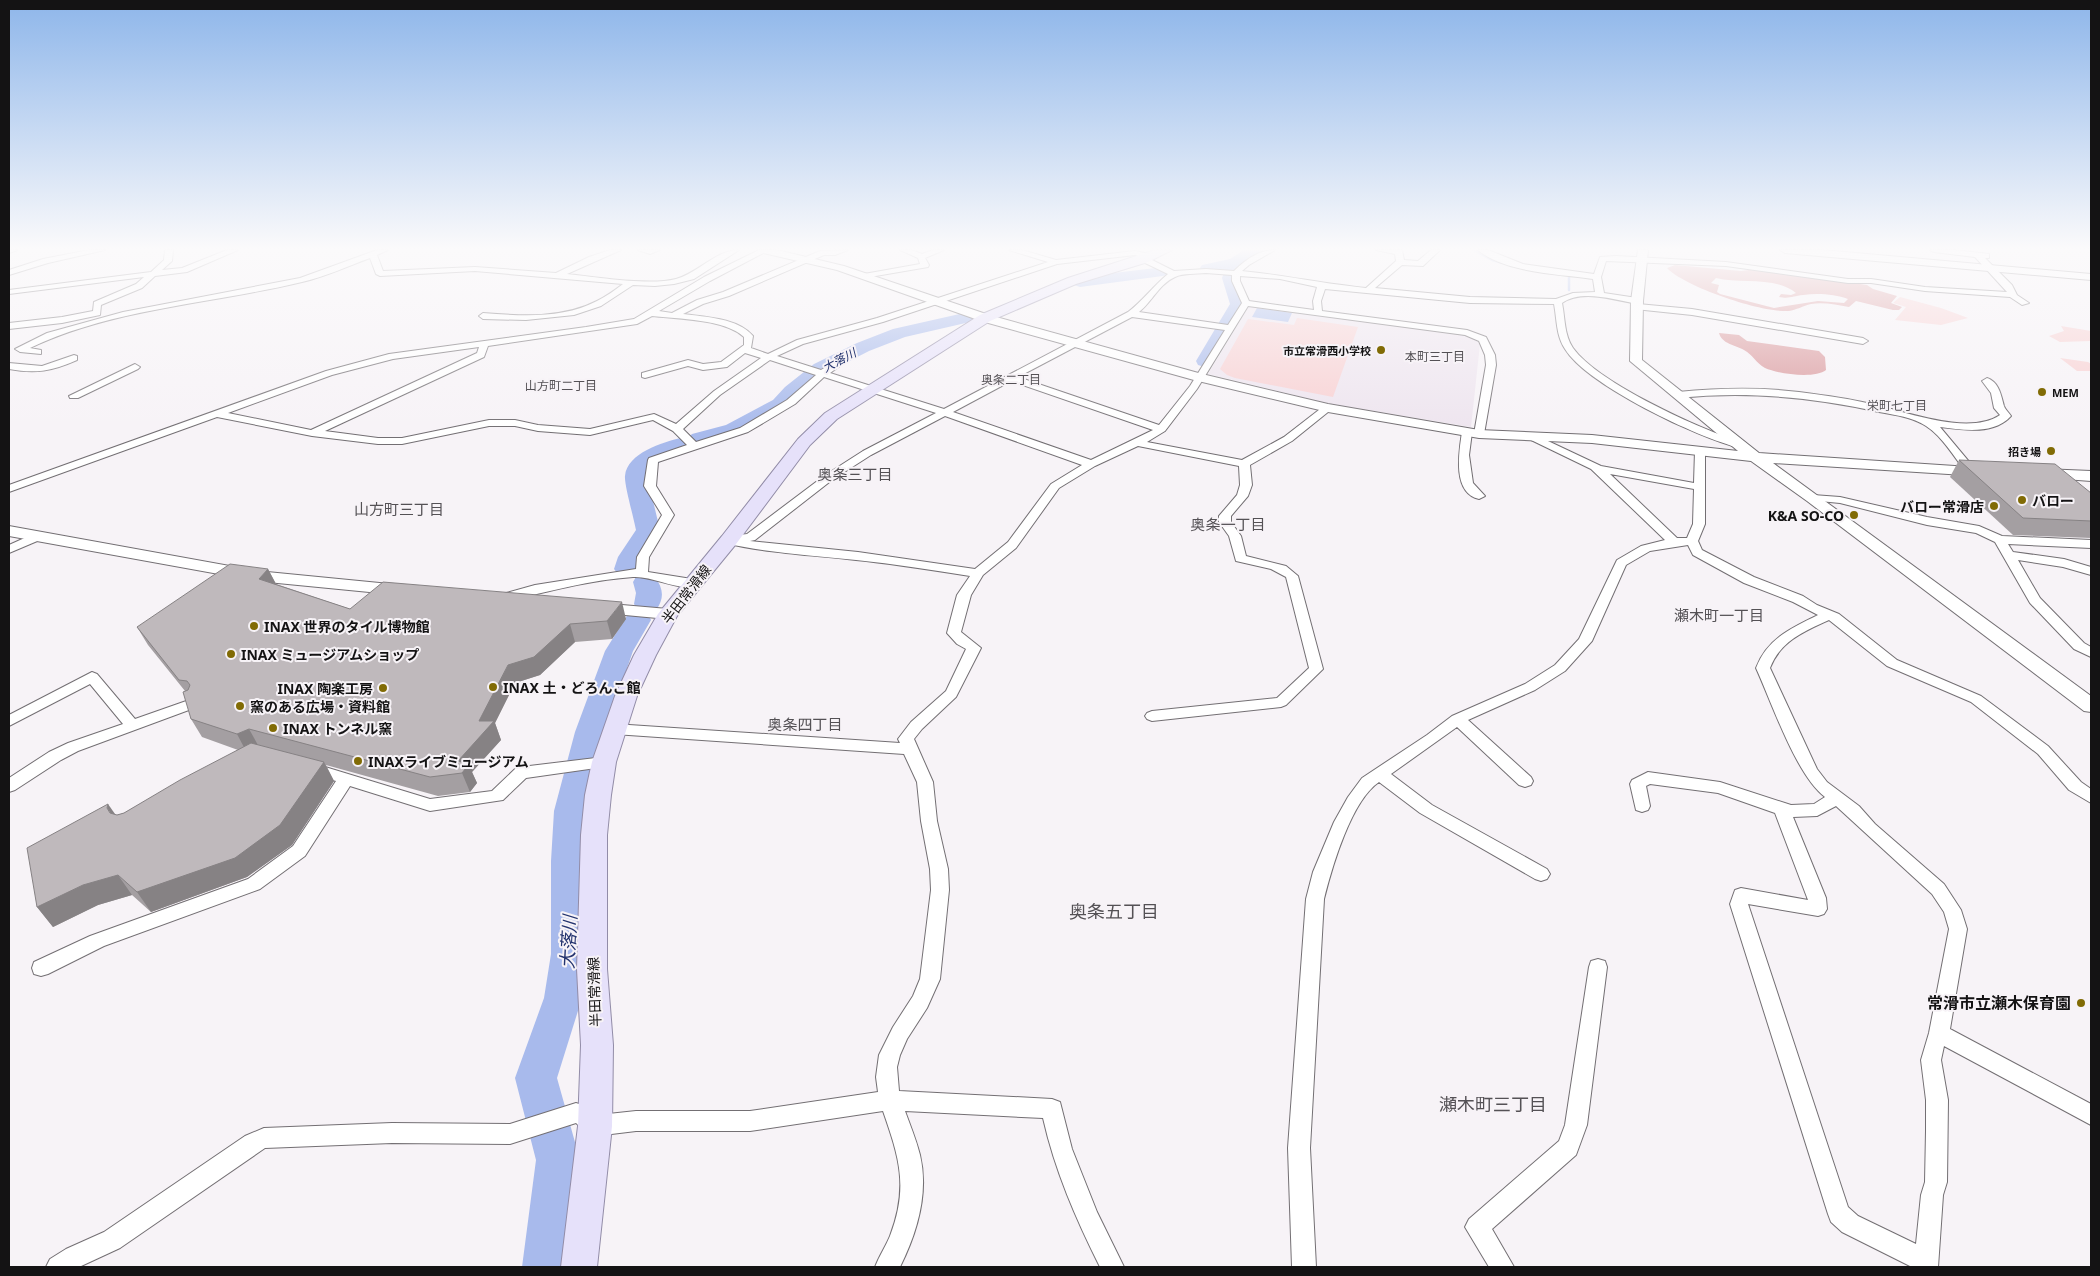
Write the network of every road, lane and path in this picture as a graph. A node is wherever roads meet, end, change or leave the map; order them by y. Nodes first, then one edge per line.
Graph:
1 (98, 310) edge
2 (147, 310) edge
3 (579, 310) edge
4 (658, 310) edge
5 (685, 310) edge
6 (912, 310) edge
7 (959, 310) edge
8 (1005, 310) edge
9 (1137, 310) edge
10 (1242, 310) edge
11 (1298, 310) edge
12 (1559, 310) edge
13 (1638, 310) edge
14 (1675, 310) edge
15 (1318, 312) joint
16 (98, 313) junction
17 (652, 313) junction
18 (1131, 314) junction
19 (483, 316) dead end
20 (673, 316) junction
21 (985, 318) junction
22 (106, 319) junction
23 (9, 326) edge
24 (1231, 328) junction
25 (1863, 341) dead end
26 (484, 344) junction
27 (1075, 344) junction
28 (746, 350) junction
29 (768, 357) junction
30 (74, 358) dead end
31 (837, 364) dead end
32 (9, 366) edge
33 (135, 367) dead end
34 (818, 372) junction
35 (644, 375) dead end
36 (1200, 377) junction
37 (1011, 378) junction
38 (1987, 381) dead end
39 (871, 390) junction
40 (74, 396) dead end
41 (1678, 396) junction
42 (1328, 408) junction
43 (943, 413) junction
44 (217, 414) junction
45 (1928, 422) junction
46 (677, 429) junction
47 (1161, 429) junction
48 (312, 433) junction
49 (1473, 433) junction
50 (1530, 436) junction
51 (1137, 443) junction
52 (693, 445) junction
53 (1740, 445) junction
54 (1700, 452) junction
55 (1755, 457) junction
56 (1091, 464) junction
57 (1244, 464) junction
58 (1596, 468) junction
59 (1970, 470) junction
60 (1998, 472) edge
61 (2026, 473) edge
62 (2091, 476) edge
63 (1700, 487) junction
64 (9, 489) edge
65 (1479, 496) dead end
66 (1813, 498) junction
67 (9, 531) edge
68 (38, 536) junction
69 (729, 540) junction
70 (2000, 540) junction
71 (1692, 541) junction
72 (1674, 542) junction
73 (2091, 544) edge
74 (9, 549) edge
75 (2009, 555) junction
76 (2091, 571) edge
77 (978, 573) junction
78 (642, 574) junction
79 (694, 583) junction
80 (418, 592) edge
81 (494, 599) joint
82 (548, 604) edge
83 (578, 606) edge
84 (668, 614) junction
85 (1829, 614) junction
86 (2091, 653) edge
87 (192, 704) edge
88 (2091, 706) edge
89 (1152, 716) dead end
90 (1456, 719) junction
91 (9, 721) edge
92 (132, 725) junction
93 (614, 729) junction
94 (909, 749) junction
95 (596, 763) junction
96 (297, 764) edge
97 (1379, 774) junction
98 (346, 779) junction
99 (12, 780) edge
100 (1525, 781) dead end
101 (2091, 796) edge
102 (1837, 798) junction
103 (1642, 806) dead end
104 (1782, 809) junction
105 (1540, 874) dead end
106 (1598, 967) dead end
107 (41, 968) dead end
108 (1939, 1033) junction
109 (889, 1100) junction
110 (2091, 1115) edge
111 (594, 1126) junction
112 (1927, 1265) edge
113 (58, 1267) edge
114 (580, 1267) edge
115 (887, 1267) edge
116 (1112, 1267) edge
117 (1304, 1267) edge
118 (1502, 1267) edge

1 - 16 street
2 - 22 street
3 - 19 street
4 - 17 street
5 - 20 street
6 - 29 street
7 - 21 street
8 - 21 main road, 半田常滑線
9 - 18 street
10 - 24 street
11 - 15 street
12 - 53 street
13 - 41 street
14 - 25 street
15 - 49 street
16 - 22 street
16 - 23 street
17 - 20 street
17 - 26 street
18 - 24 street
18 - 27 street
20 - 28 street
21 - 27 street
21 - 39 main road, 半田常滑線
22 - 32 street
24 - 36 street
26 - 44 street
26 - 48 street
27 - 36 street
27 - 37 street
28 - 29 street
28 - 35 street
29 - 34 street
29 - 46 street
30 - 32 street
31 - 34 street
33 - 40 street
34 - 39 street
34 - 52 street
36 - 42 street
36 - 47 street
37 - 43 street
37 - 47 street
38 - 45 street
39 - 43 street
39 - 69 main road, 半田常滑線
41 - 45 street
41 - 53 street
42 - 49 street
42 - 57 street
43 - 56 street
43 - 69 street
44 - 48 street
44 - 64 street
45 - 59 street
46 - 48 street
46 - 52 street
47 - 51 street
49 - 50 street
49 - 65 street
50 - 54 street
50 - 58 street
51 - 56 street
51 - 57 street
52 - 78 street
53 - 55 street
54 - 55 street
54 - 63 street
55 - 59 street
55 - 66 street
56 - 77 street
57 - 89 street
58 - 63 street
58 - 72 street
59 - 60 street
61 - 62 street
63 - 71 street
66 - 70 street
66 - 88 street
67 - 68 street
68 - 74 street
68 - 80 street
69 - 77 street
69 - 79 main road, 半田常滑線
70 - 73 street
70 - 75 street
71 - 72 street
71 - 85 street
72 - 90 street
75 - 76 street
75 - 86 street
77 - 94 street
78 - 79 street
78 - 81 street
79 - 84 main road, 半田常滑線
81 - 82 street
83 - 84 street
84 - 93 main road, 半田常滑線
85 - 101 street
85 - 102 street
87 - 92 street
90 - 97 street
90 - 100 street
91 - 92 street
92 - 99 street
93 - 94 street
93 - 95 main road, 半田常滑線
94 - 109 street
95 - 98 street
95 - 111 main road, 半田常滑線
96 - 98 street
97 - 105 street
97 - 117 street
98 - 107 street
102 - 104 street
102 - 108 street
103 - 104 street
104 - 112 street
106 - 118 street
108 - 110 street
108 - 112 street
109 - 111 street
109 - 115 street
109 - 116 street
111 - 113 street
111 - 114 main road, 半田常滑線

